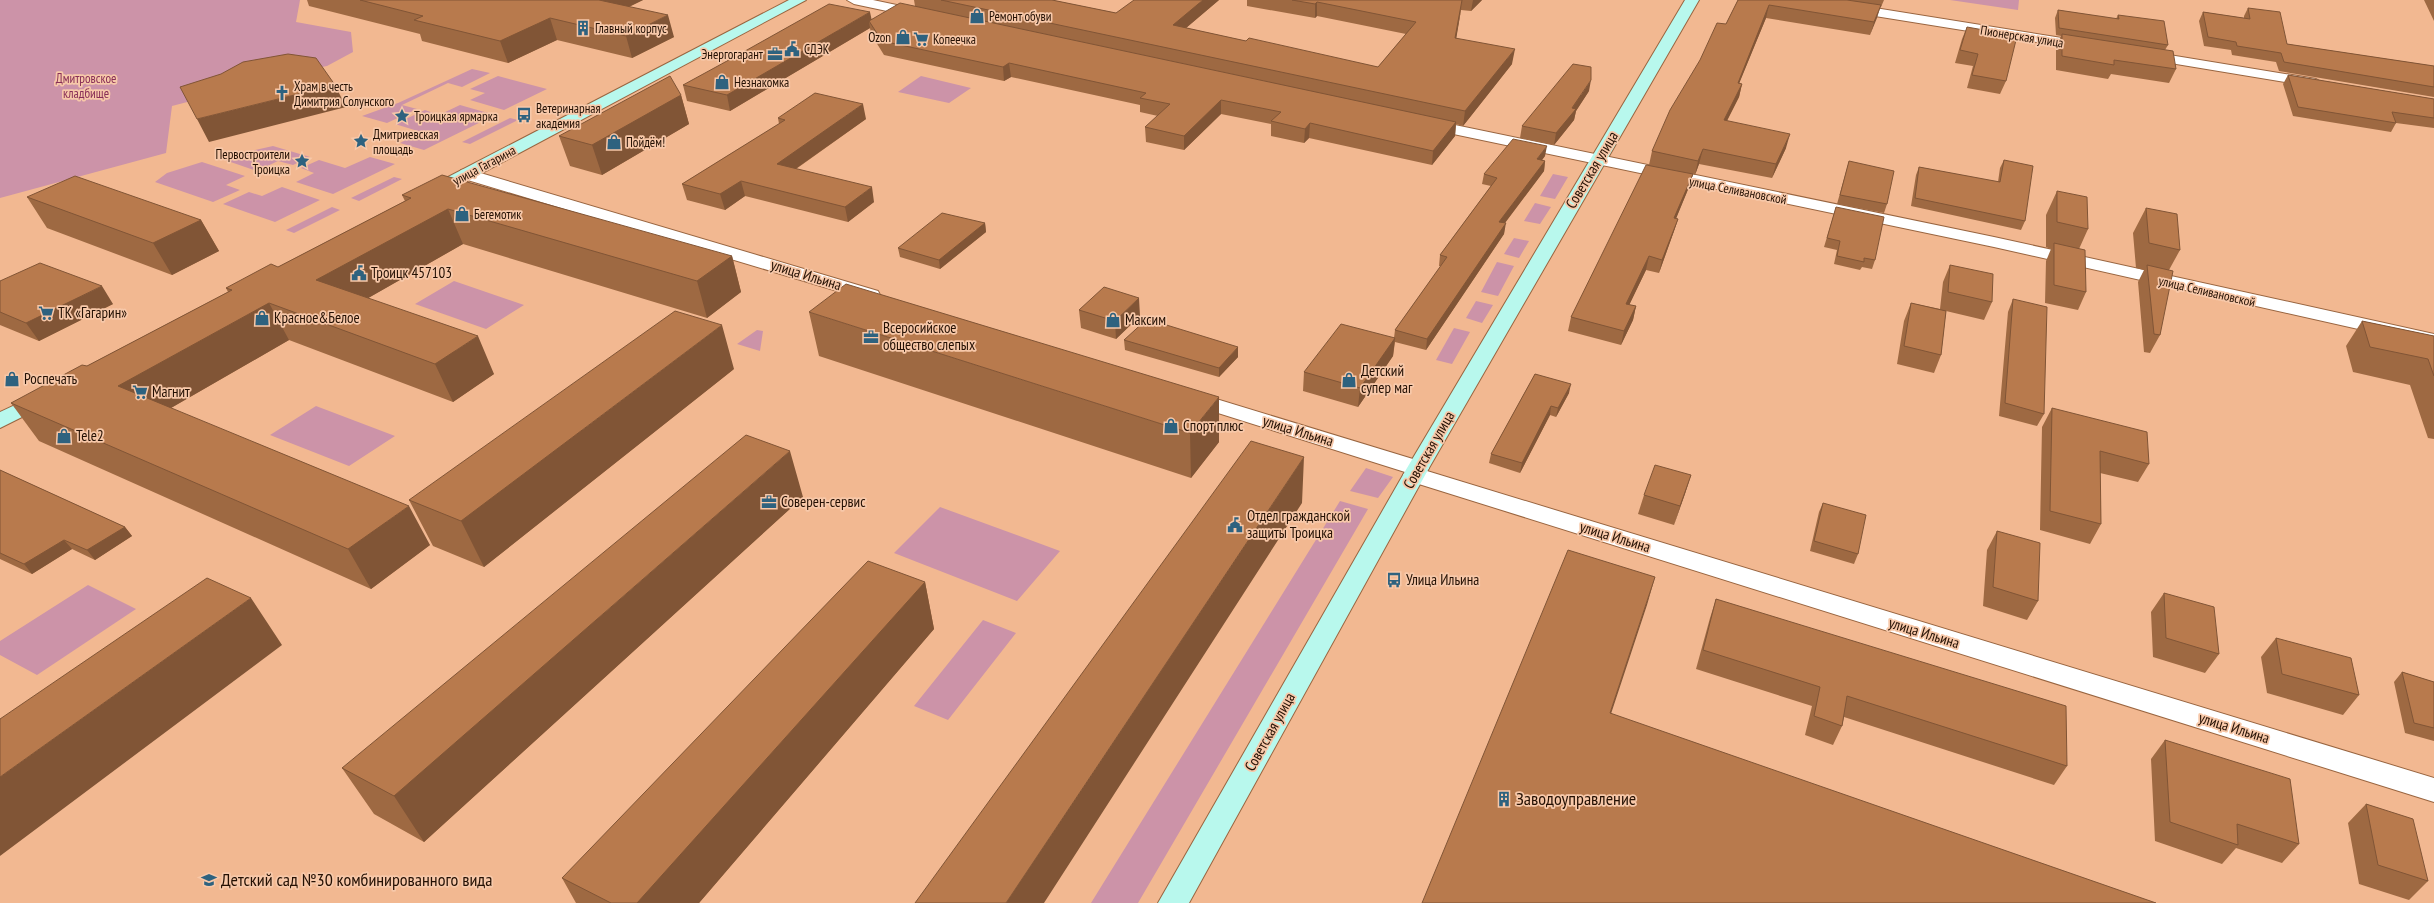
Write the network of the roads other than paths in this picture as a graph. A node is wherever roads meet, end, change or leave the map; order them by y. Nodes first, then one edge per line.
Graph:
1 (799, 0) edge
2 (854, 0) edge
3 (1692, 0) edge
4 (1800, 0) edge
5 (937, 18) edge
6 (2098, 48) edge
7 (2129, 53) edge
8 (2334, 86) edge
9 (1413, 121) edge
10 (1597, 161) junction
11 (468, 174) junction
12 (416, 201) edge
13 (886, 300) edge
14 (2434, 340) edge
15 (60, 389) edge
16 (1172, 391) edge
17 (0, 421) edge
18 (1416, 472) junction
19 (2434, 790) edge
20 (1173, 903) edge

1 - 11 street, улица Гагарина
2 - 5 street
3 - 10 street, Советская улица
4 - 6 street, Пионерская улица
7 - 8 street
9 - 10 street, улица Селивановской
10 - 14 street, улица Селивановской
10 - 18 street, Советская улица
11 - 12 street, улица Гагарина
11 - 13 street, улица Ильина
15 - 17 street
16 - 18 street, улица Ильина
18 - 19 street, улица Ильина
18 - 20 street, Советская улица

